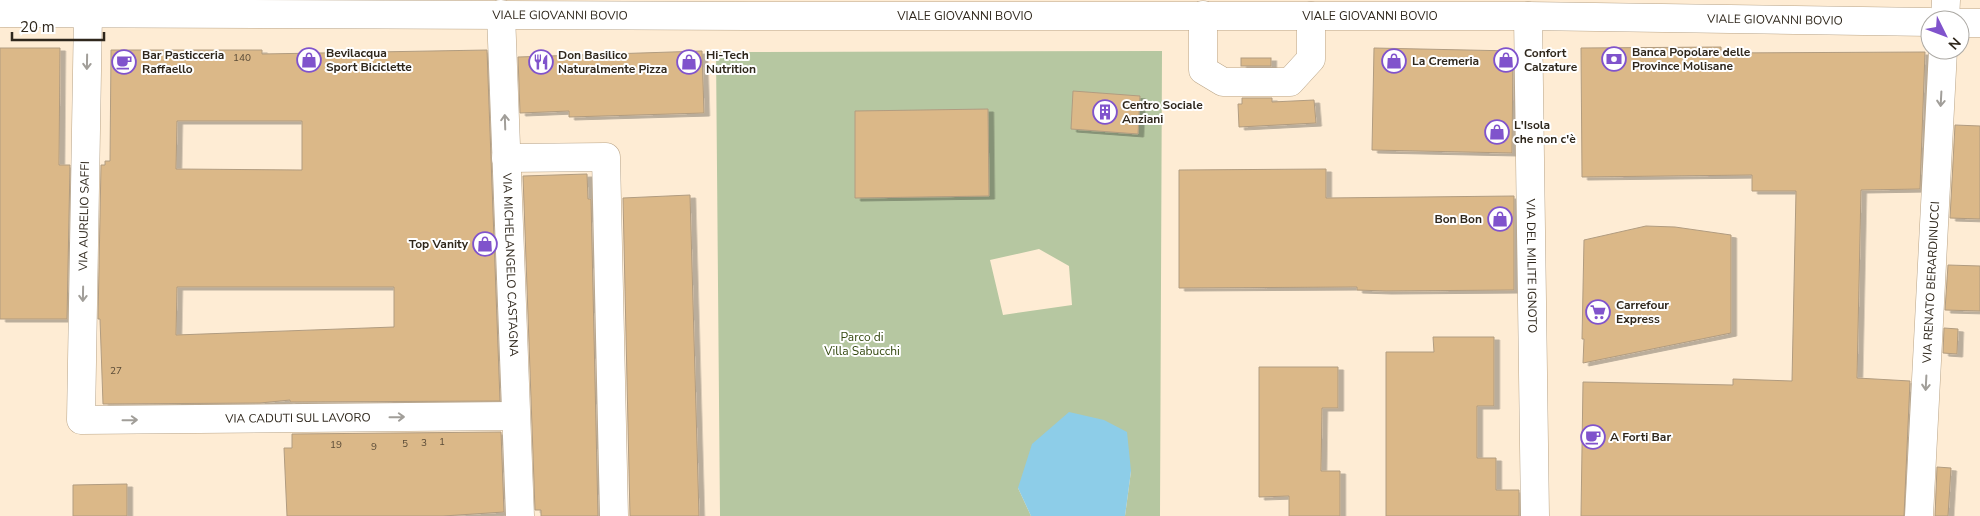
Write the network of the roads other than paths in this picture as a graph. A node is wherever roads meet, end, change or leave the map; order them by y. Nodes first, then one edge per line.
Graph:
1 (176, 6) edge
2 (1165, 8) edge
3 (1537, 11) edge
4 (0, 13) edge
5 (88, 13) junction
6 (500, 14) junction
7 (1203, 16) junction
8 (1311, 16) junction
9 (1920, 22) edge
10 (1943, 60) edge
11 (506, 158) junction
12 (515, 416) junction
13 (81, 420) joint
14 (520, 516) edge
15 (614, 516) edge
16 (1536, 516) edge
17 (1919, 516) edge

1 - 5 street, VIALE GIOVANNI BOVIO
1 - 6 street, VIALE GIOVANNI BOVIO
2 - 6 street, VIALE GIOVANNI BOVIO
2 - 7 street, VIALE GIOVANNI BOVIO
3 - 8 street, VIALE GIOVANNI BOVIO
3 - 9 street, VIALE GIOVANNI BOVIO
3 - 16 street, VIA DEL MILITE IGNOTO
4 - 5 street, VIALE GIOVANNI BOVIO
5 -> 13 street, VIA AURELIO SAFFI
11 -> 6 street, VIA MICHELANGELO CASTAGNA
7 - 8 street, VIALE GIOVANNI BOVIO
7 - 8 street
10 -> 17 street, VIA RENATO BERARDINUCCI
11 - 12 street, VIA MICHELANGELO CASTAGNA
11 - 15 street
13 -> 12 street, VIA CADUTI SUL LAVORO
12 - 14 street, VIA MICHELANGELO CASTAGNA

